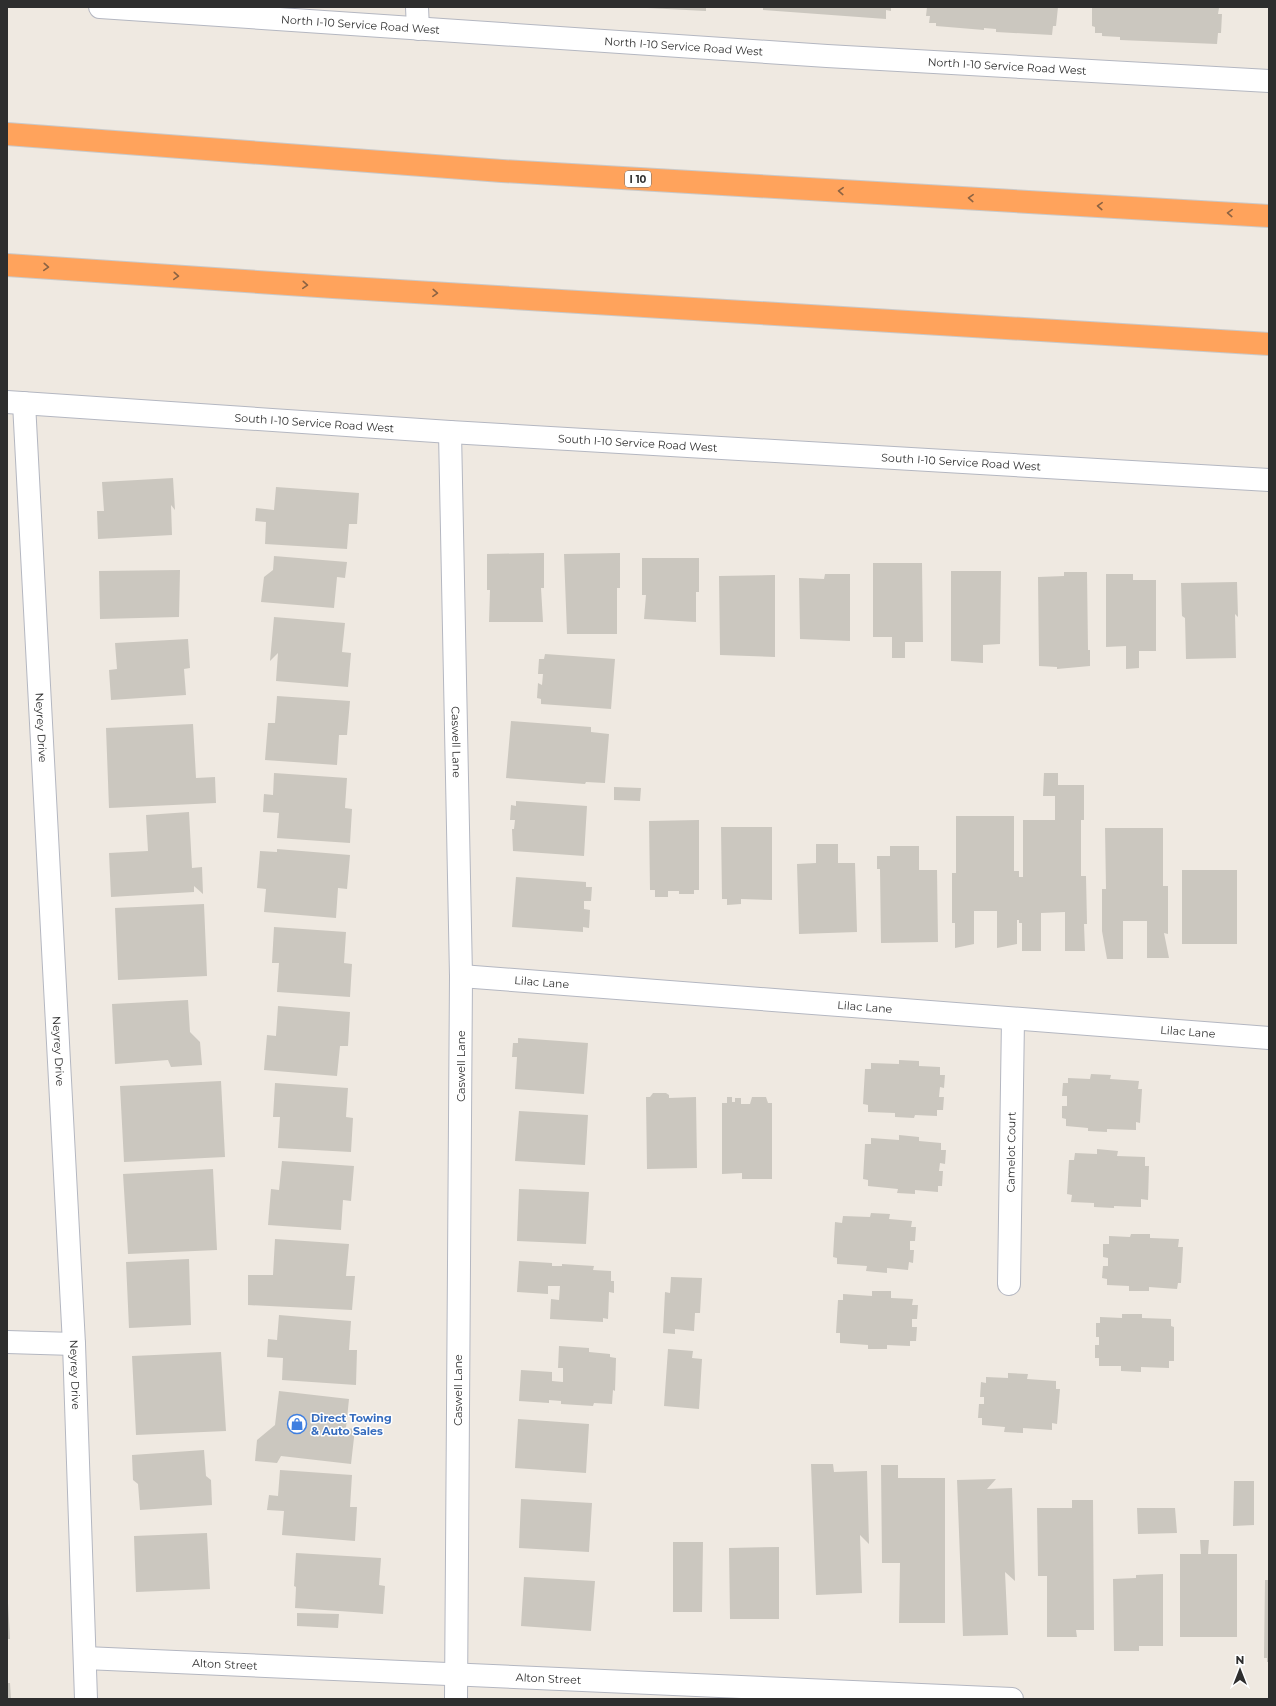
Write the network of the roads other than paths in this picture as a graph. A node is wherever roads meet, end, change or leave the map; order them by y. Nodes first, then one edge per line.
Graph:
1 (100, 7) edge
2 (417, 7) edge
3 (418, 29) junction
4 (1269, 80) edge
5 (7, 134) edge
6 (1269, 216) edge
7 (7, 265) edge
8 (1269, 344) edge
9 (15, 402) edge
10 (450, 432) junction
11 (1269, 480) edge
12 (461, 976) junction
13 (1013, 1019) junction
14 (1269, 1038) edge
15 (1009, 1284) dead end
16 (7, 1342) edge
17 (74, 1344) junction
18 (85, 1658) junction
19 (456, 1676) junction
20 (86, 1699) edge
21 (456, 1699) edge
22 (1012, 1699) edge

1 - 3 street, North I-10 Service Road West
2 - 3 street
3 - 4 street, North I-10 Service Road West
6 -> 5 highway, I 10
7 -> 8 highway
9 - 10 street, South I-10 Service Road West
9 - 17 street, Neyrey Drive
10 - 11 street, South I-10 Service Road West
10 - 12 street, Caswell Lane
12 - 13 street, Lilac Lane
12 - 19 street, Caswell Lane
13 - 14 street, Lilac Lane
13 - 15 street, Camelot Court
16 - 17 street
17 - 18 street, Neyrey Drive
18 - 19 street, Alton Street
18 - 20 street, Neyrey Drive
19 - 21 street, Caswell Lane
19 - 22 street, Alton Street

